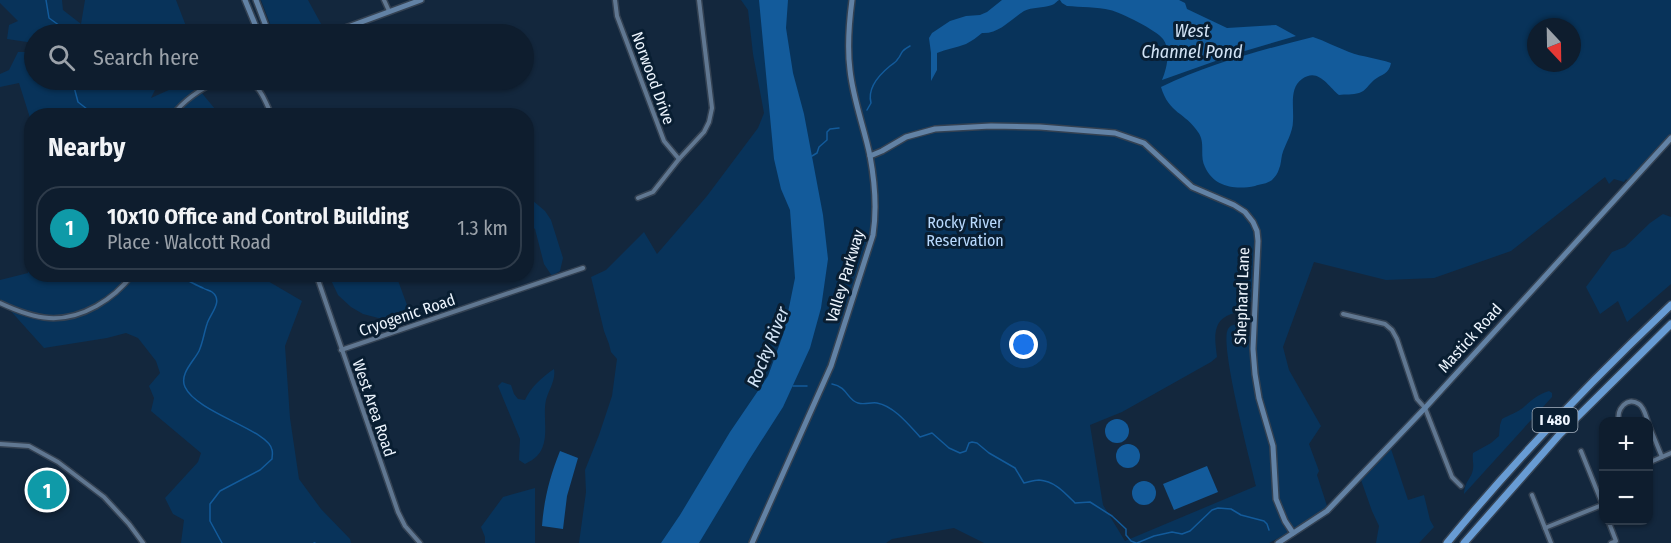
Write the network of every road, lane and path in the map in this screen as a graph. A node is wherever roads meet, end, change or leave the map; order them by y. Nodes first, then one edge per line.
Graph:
1 (245, 0) edge
2 (256, 0) edge
3 (384, 0) edge
4 (421, 0) edge
5 (615, 0) edge
6 (699, 0) edge
7 (852, 0) edge
8 (390, 12) junction
9 (255, 24) edge
10 (265, 24) edge
11 (357, 24) edge
12 (201, 90) edge
13 (260, 90) edge
14 (178, 108) edge
15 (269, 108) edge
16 (1671, 138) edge
17 (870, 156) junction
18 (679, 159) junction
19 (638, 198) dead end
20 (583, 268) dead end
21 (127, 282) edge
22 (319, 282) edge
23 (0, 303) edge
24 (1671, 305) edge
25 (1343, 314) dead end
26 (1671, 324) edge
27 (341, 350) junction
28 (1425, 408) junction
29 (1619, 417) edge
30 (1646, 417) edge
31 (1653, 434) edge
32 (0, 444) edge
33 (1581, 451) dead end
34 (1671, 453) edge
35 (1662, 457) junction
36 (1653, 461) edge
37 (1461, 486) dead end
38 (1532, 495) dead end
39 (1599, 497) edge
40 (1599, 508) edge
41 (1610, 525) edge
42 (1545, 528) junction
43 (1293, 533) junction
44 (143, 543) edge
45 (420, 543) edge
46 (752, 543) edge
47 (1278, 543) edge
48 (1447, 543) edge
49 (1464, 543) edge
50 (1551, 543) edge
51 (1611, 543) edge

1 - 9 street
2 - 10 street
3 - 8 street
4 - 8 street
5 - 18 street, Norwood Drive
6 - 18 street
7 - 17 street, Valley Parkway
8 - 11 street
12 - 14 street
13 - 15 street
16 - 28 street, Mastick Road
17 - 43 street, Shephard Lane
17 - 46 street, Valley Parkway
18 - 19 street
20 - 27 street, Cryogenic Road
21 - 23 street
22 - 27 street, West Area Road
24 - 48 highway, I 480
25 - 28 street
26 - 49 highway, I 480
27 - 45 street, West Area Road
28 - 37 street
28 - 43 street, Mastick Road
29 - 30 street
31 - 35 street
32 - 44 street
33 - 39 street
34 - 35 street
35 - 36 street
38 - 42 street
40 - 42 street
41 - 51 street
42 - 50 street
43 - 47 street, Mastick Road

